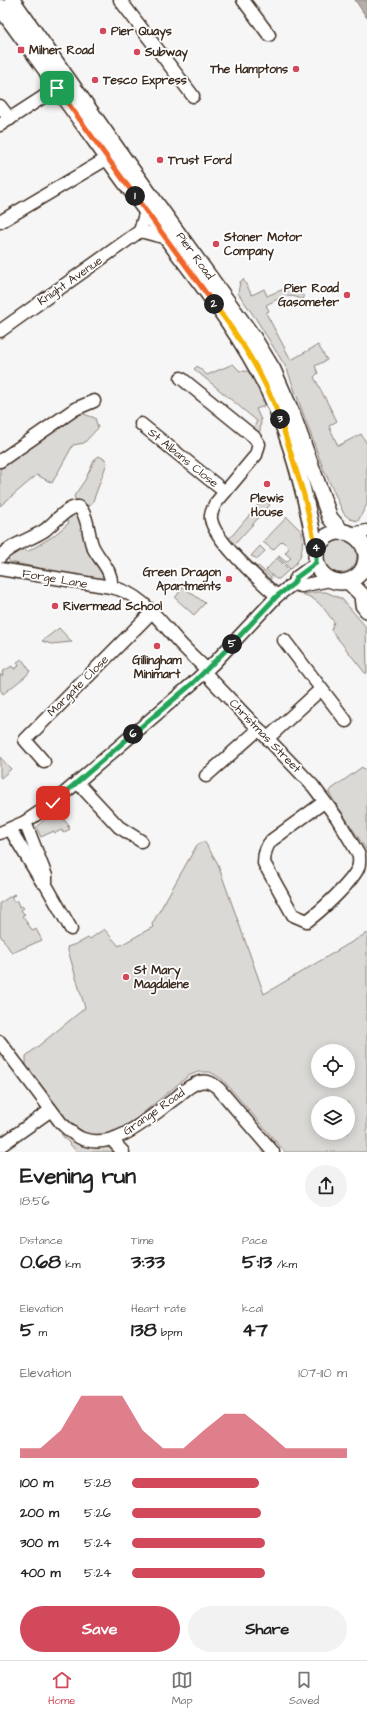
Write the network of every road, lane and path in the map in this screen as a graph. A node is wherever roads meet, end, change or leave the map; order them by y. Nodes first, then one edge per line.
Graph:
1 (12, 0) edge
2 (120, 0) edge
3 (243, 0) edge
4 (0, 7) edge
5 (269, 35) dead end
6 (57, 88) junction
7 (193, 96) dead end
8 (0, 106) edge
9 (5, 122) edge
10 (108, 158) junction
11 (146, 211) junction
12 (0, 222) edge
13 (140, 231) junction
14 (163, 233) junction
15 (0, 331) edge
16 (181, 378) dead end
17 (94, 401) dead end
18 (141, 424) dead end
19 (0, 461) edge
20 (225, 492) junction
21 (367, 531) edge
22 (347, 533) junction
23 (316, 556) junction
24 (366, 556) edge
25 (0, 557) edge
26 (0, 569) edge
27 (339, 581) junction
28 (293, 584) junction
29 (111, 587) junction
30 (277, 596) junction
31 (365, 608) edge
32 (152, 612) junction
33 (284, 640) dead end
34 (206, 671) junction
35 (321, 689) junction
36 (346, 721) dead end
37 (259, 729) junction
38 (268, 738) junction
39 (44, 762) dead end
40 (206, 776) dead end
41 (77, 782) junction
42 (324, 802) junction
43 (25, 822) junction
44 (5, 831) edge
45 (141, 841) dead end
46 (46, 885) junction
47 (71, 929) dead end
48 (0, 1042) edge
49 (51, 1110) junction
50 (112, 1140) junction
51 (0, 1146) edge
52 (123, 1152) edge
53 (273, 1152) edge

1 - 22 main road, Pier Road
2 - 7 street
3 - 5 street
4 - 6 main road, Pier Road
6 - 9 street
6 - 10 main road, Pier Road
8 - 9 street
10 - 11 main road, Pier Road
10 - 12 street
11 - 13 street
11 - 14 main road, Pier Road
13 - 14 street
13 - 15 street, Knight Avenue
14 - 23 main road, Pier Road
16 - 20 street, St Albans Close
17 - 19 street
18 - 20 street, St Albans Close
20 - 30 street, St Albans Close
21 - 22 street
22 - 23 main road
22 - 24 main road
23 - 27 main road
23 - 28 street
24 - 27 main road
25 - 29 street
26 - 29 street, Forge Lane
27 - 28 street
27 - 31 main road
28 - 30 street
29 - 32 street, Forge Lane
30 - 34 street
32 - 34 street, Forge Lane
32 - 39 street, Margate Close
33 - 35 street
34 - 37 street, Christmas Street
34 - 41 street
35 - 36 street
35 - 38 street
37 - 38 street, Christmas Street
37 - 40 street
38 - 42 street, Christmas Street
41 - 43 street
41 - 45 street
42 - 42 street, Christmas Street
43 - 44 street
43 - 46 street
44 - 46 street
46 - 47 street
48 - 49 street, Grange Road
49 - 50 street, Grange Road
49 - 51 street
50 - 52 street
50 - 53 street, Grange Road

